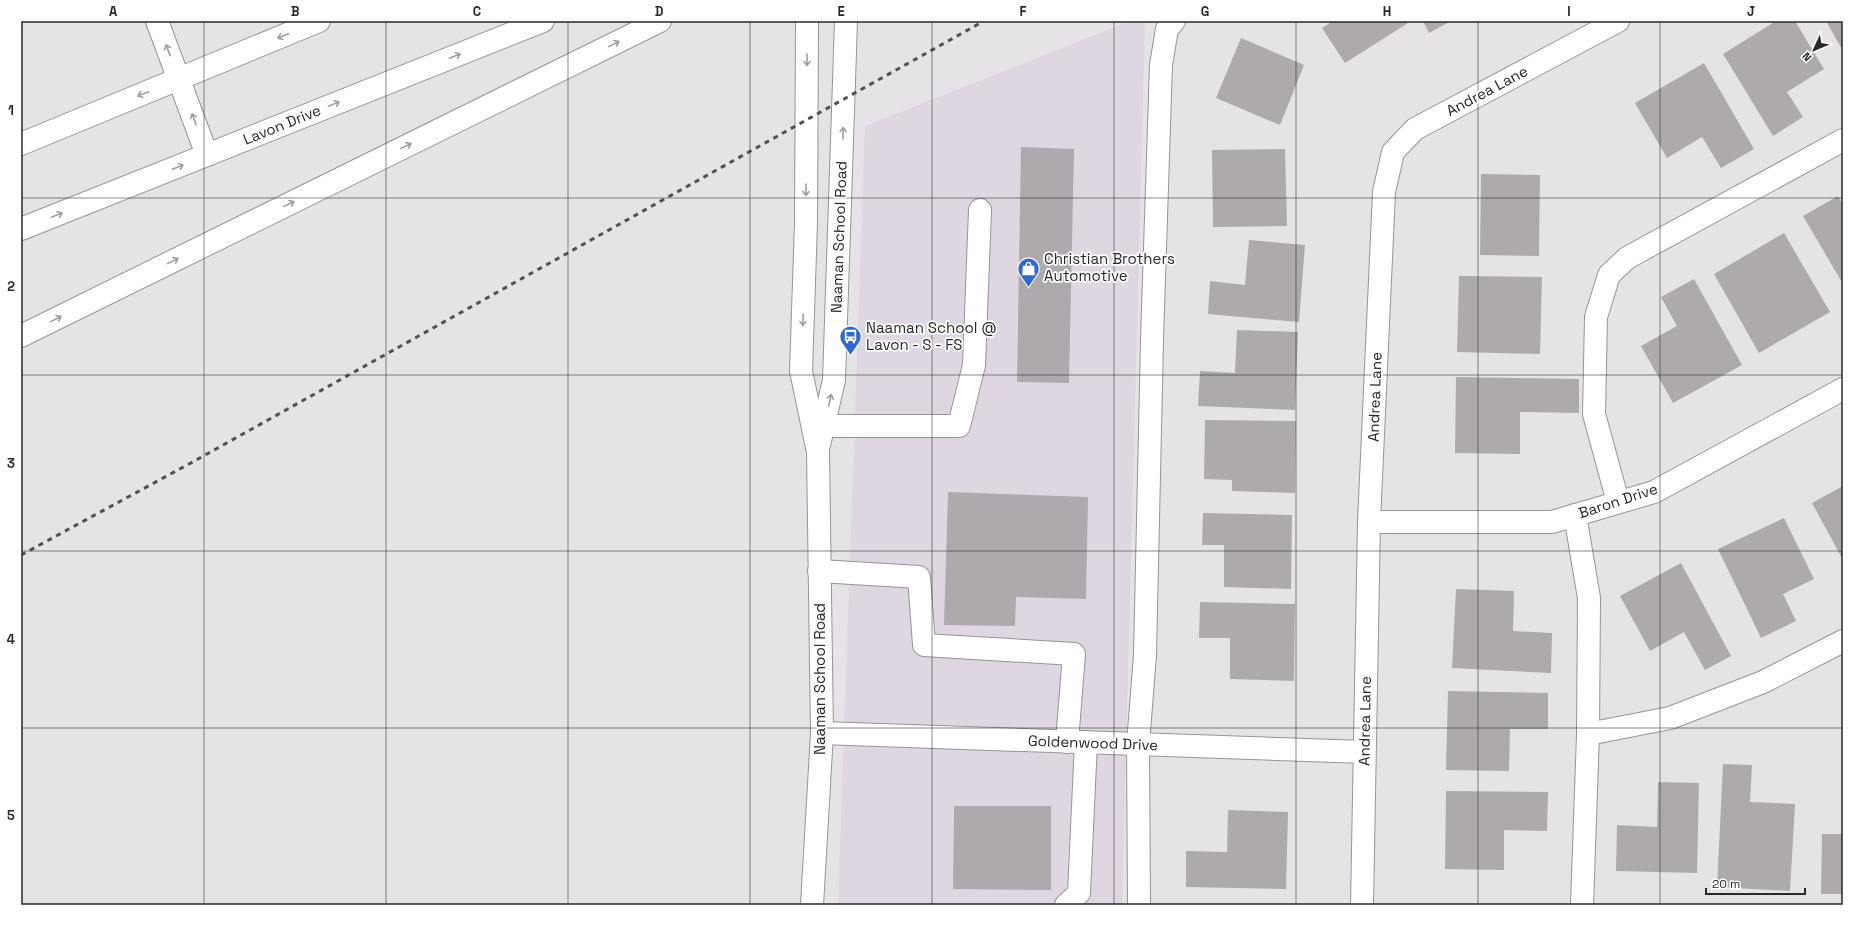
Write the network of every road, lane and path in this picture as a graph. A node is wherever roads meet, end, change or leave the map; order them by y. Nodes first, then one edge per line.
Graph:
1 (157, 21) edge
2 (319, 21) edge
3 (543, 21) edge
4 (660, 21) edge
5 (807, 21) edge
6 (846, 21) edge
7 (1174, 21) edge
8 (1618, 21) edge
9 (180, 79) junction
10 (1843, 140) edge
11 (21, 144) edge
12 (207, 155) junction
13 (980, 210) dead end
14 (21, 229) edge
15 (21, 336) edge
16 (1843, 389) edge
17 (824, 426) junction
18 (818, 452) junction
19 (1618, 502) junction
20 (1575, 515) junction
21 (1369, 522) junction
22 (819, 571) junction
23 (1843, 641) edge
24 (822, 733) junction
25 (1588, 734) junction
26 (1077, 742) junction
27 (1138, 744) junction
28 (1364, 752) junction
29 (812, 905) edge
30 (1066, 905) edge
31 (1140, 905) edge
32 (1362, 905) edge
33 (1582, 905) edge

9 -> 1 main road
2 -> 9 main road
12 -> 3 main road, Lavon Drive
15 -> 4 main road
5 -> 18 main road, Naaman School Road
17 -> 6 main road, Naaman School Road
7 - 27 main road
8 - 21 main road, Andrea Lane
9 -> 11 main road
12 -> 9 main road
10 - 19 main road
14 -> 12 main road, Lavon Drive
13 - 17 main road
16 - 19 main road, Baron Drive
17 - 18 main road, Naaman School Road
18 - 22 main road, Naaman School Road
19 - 20 main road, Baron Drive
20 - 21 main road, Baron Drive
20 - 25 main road
21 - 28 main road, Andrea Lane
22 - 24 main road, Naaman School Road
22 - 26 main road
23 - 25 main road
24 - 26 main road, Goldenwood Drive
24 - 29 main road, Naaman School Road
25 - 33 main road
26 - 27 main road, Goldenwood Drive
26 - 30 main road
27 - 28 main road, Goldenwood Drive
27 - 31 main road
28 - 32 main road, Andrea Lane

